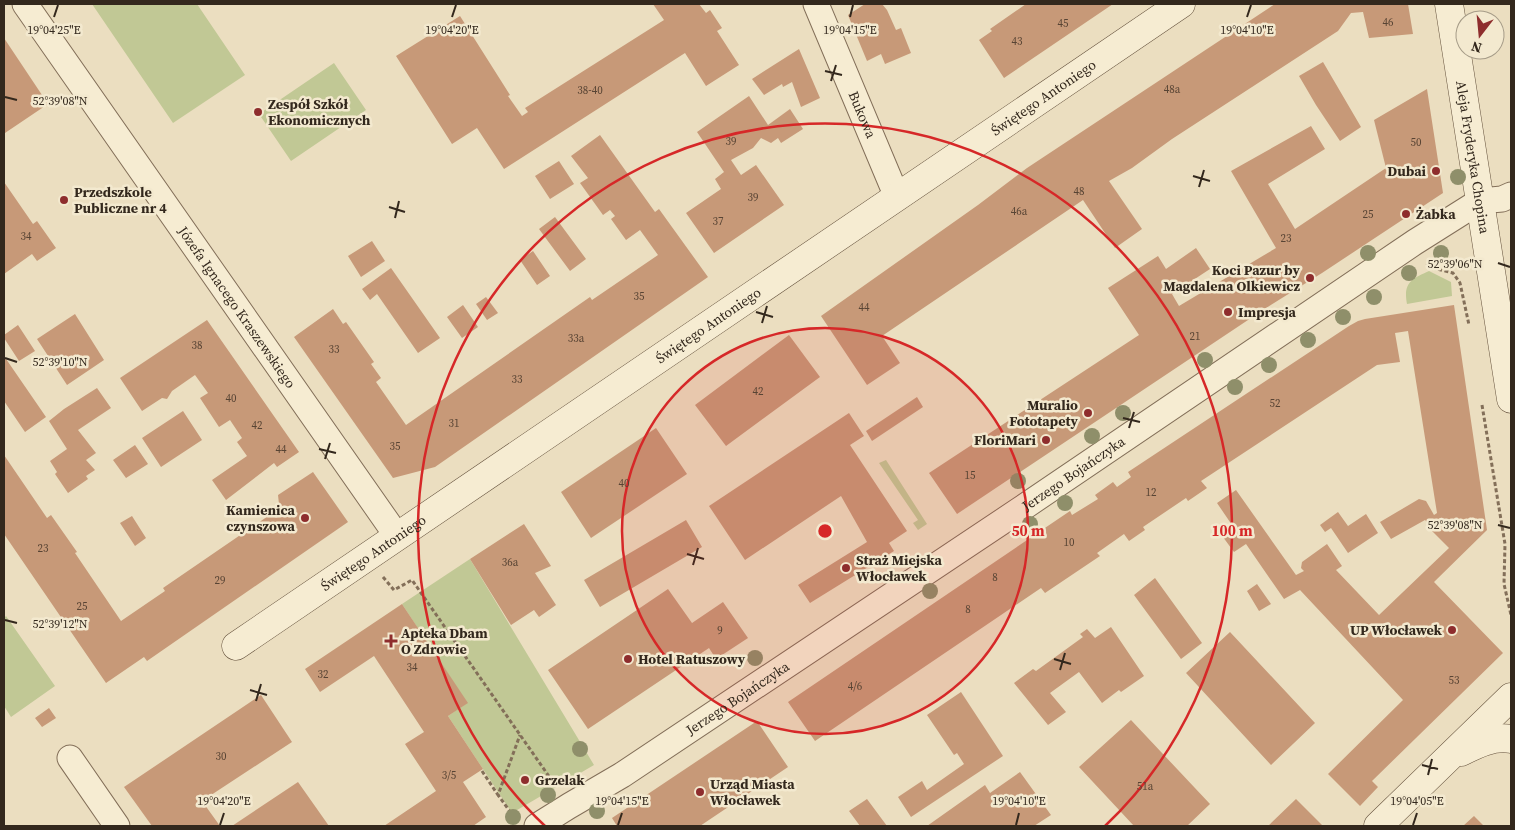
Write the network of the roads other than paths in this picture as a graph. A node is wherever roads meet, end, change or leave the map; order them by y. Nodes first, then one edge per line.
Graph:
1 (25, 4) edge
2 (816, 4) edge
3 (1181, 4) edge
4 (1449, 4) edge
5 (1511, 195) edge
6 (897, 197) junction
7 (1480, 200) junction
8 (1511, 399) edge
9 (397, 536) junction
10 (236, 646) dead end
11 (1511, 697) edge
12 (1511, 739) edge
13 (70, 758) dead end
14 (1448, 758) junction
15 (117, 826) edge
16 (537, 826) edge
17 (1378, 826) edge

1 - 9 street, Józefa Ignacego Kraszewskiego
2 - 6 street, Bukowa
3 - 6 street, Świętego Antoniego
4 - 7 street, Aleja Fryderyka Chopina
5 - 7 street, Jerzego Bojańczyka
6 - 9 street, Świętego Antoniego
7 - 8 street, Aleja Fryderyka Chopina
7 - 16 street, Jerzego Bojańczyka
9 - 10 street, Świętego Antoniego
11 - 14 street
12 - 14 street
13 - 15 street
14 - 17 street

